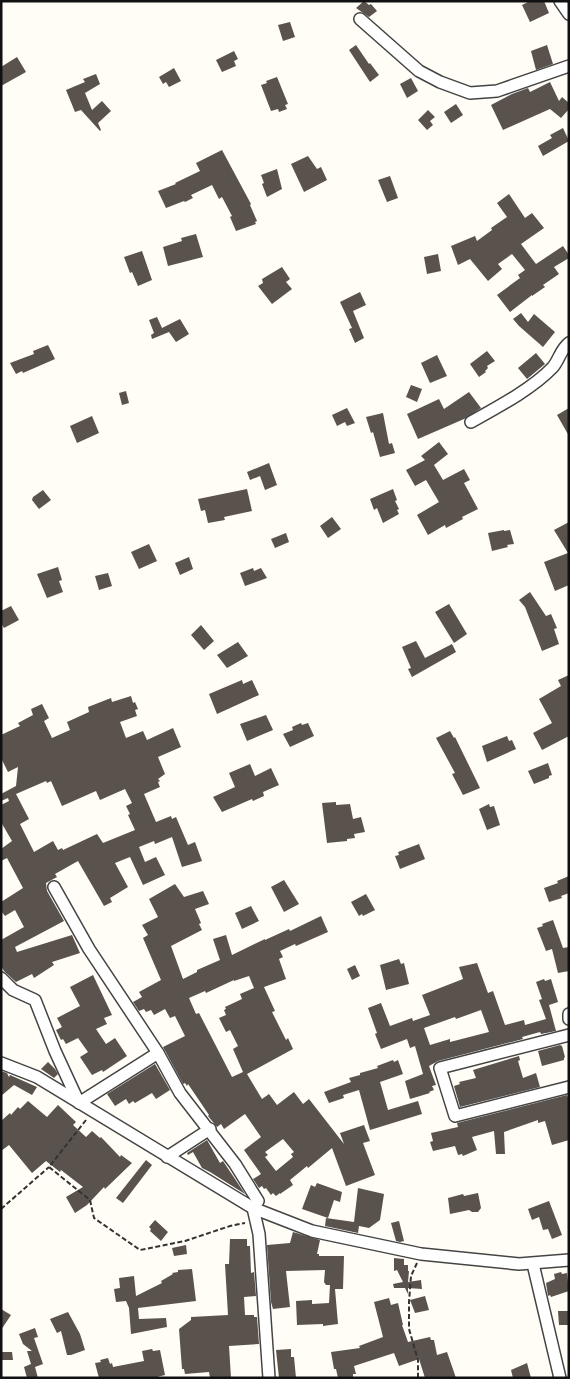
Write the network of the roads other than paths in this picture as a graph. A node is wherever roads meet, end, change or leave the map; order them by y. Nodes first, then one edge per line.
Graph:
1 (560, 1) edge
2 (569, 14) edge
3 (360, 19) dead end
4 (569, 66) edge
5 (569, 343) edge
6 (471, 422) dead end
7 (54, 887) dead end
8 (1, 978) edge
9 (569, 1014) edge
10 (569, 1019) edge
11 (569, 1036) edge
12 (158, 1053) junction
13 (1, 1063) edge
14 (569, 1087) edge
15 (79, 1103) junction
16 (210, 1129) junction
17 (167, 1157) junction
18 (253, 1208) junction
19 (569, 1260) edge
20 (533, 1264) junction
21 (269, 1378) edge
22 (560, 1378) edge

1 - 2 street
3 - 4 street
5 - 6 street
7 - 12 street
8 - 15 street
9 - 10 street
11 - 14 street
12 - 15 street
12 - 16 street
13 - 15 street
15 - 17 street
16 - 17 street
16 - 18 street
17 - 18 street
18 - 20 street
18 - 21 street
19 - 20 street
20 - 22 street

